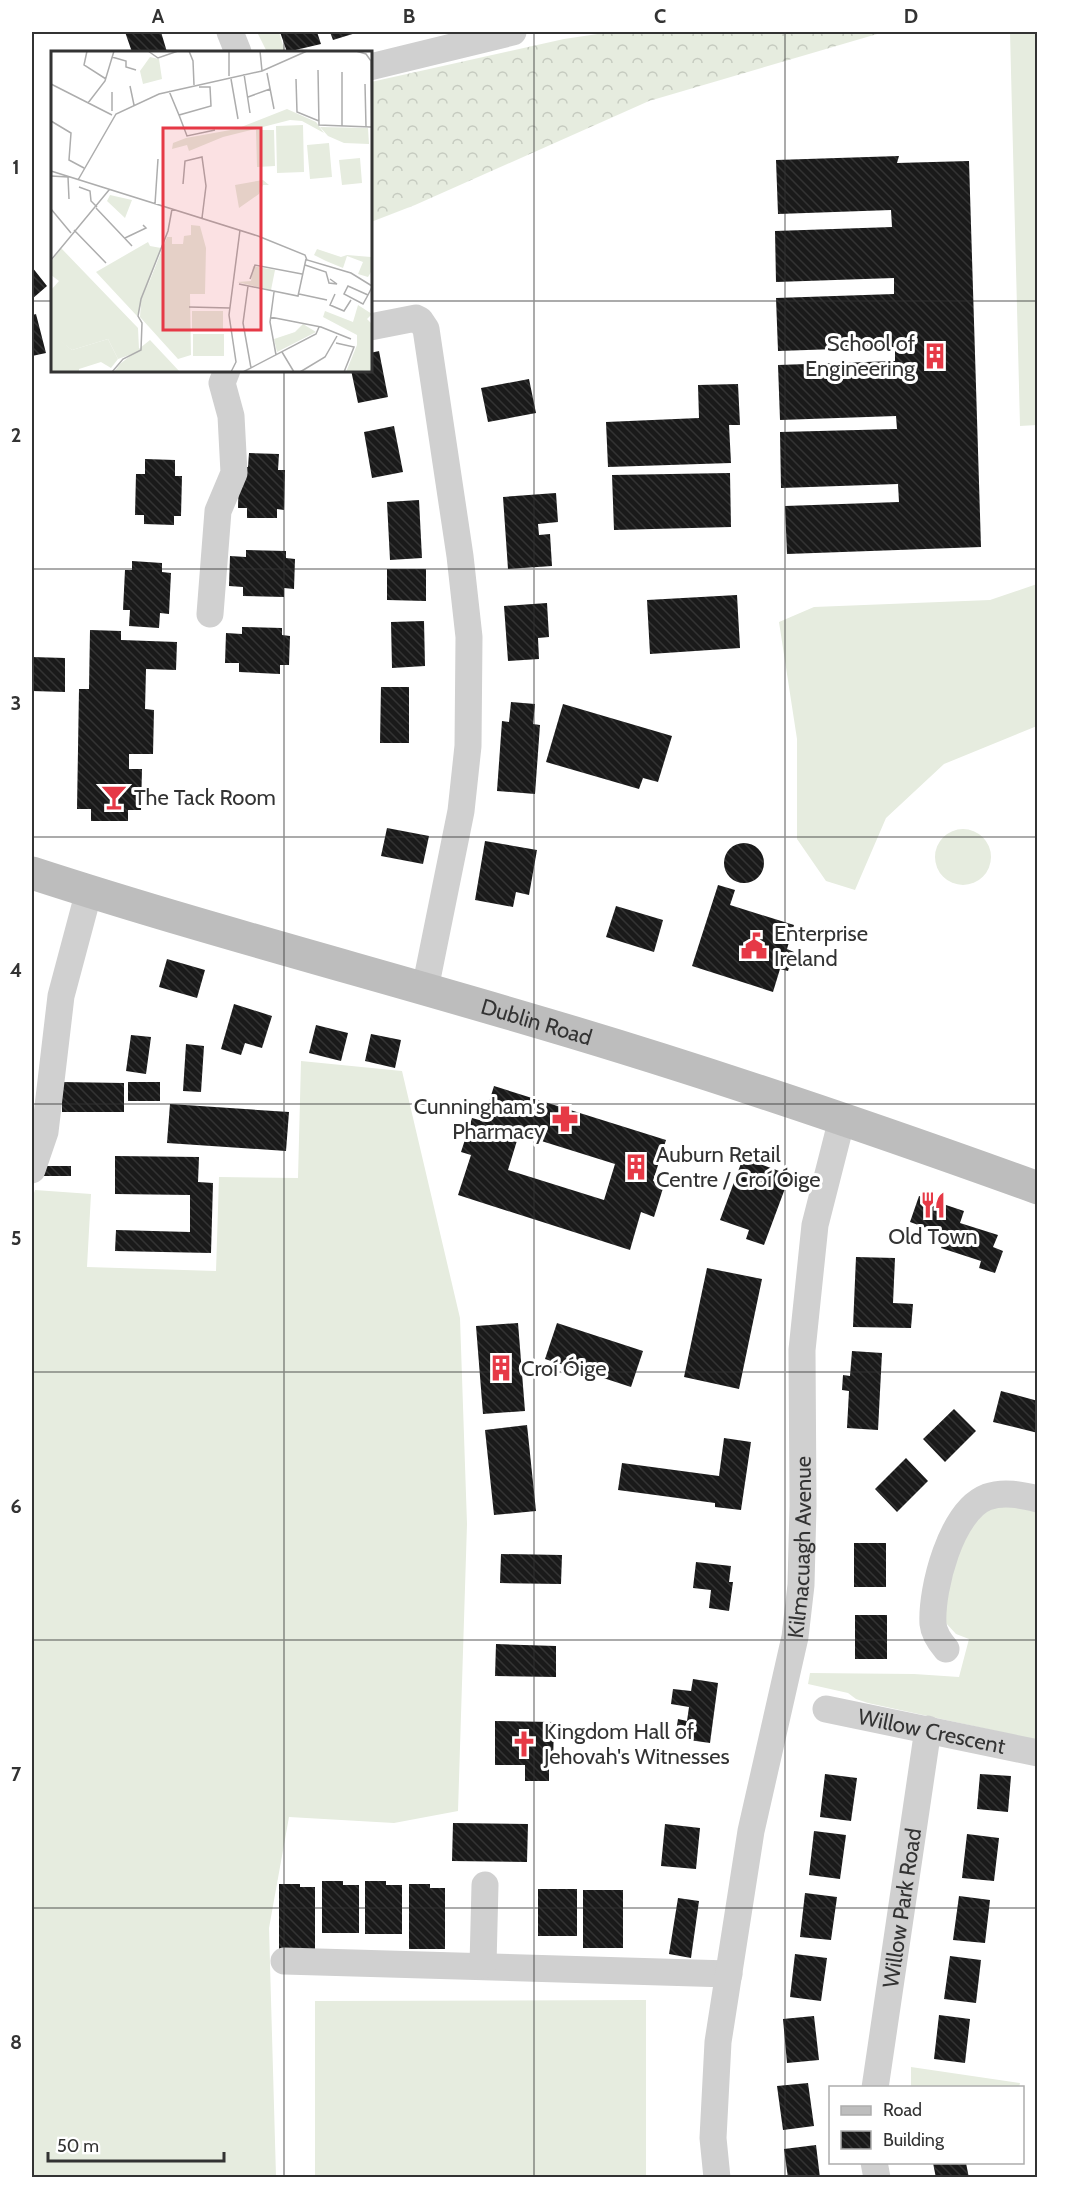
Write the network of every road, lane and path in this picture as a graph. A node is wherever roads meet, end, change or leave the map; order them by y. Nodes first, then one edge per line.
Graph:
1 (230, 32) edge
2 (513, 32) edge
3 (238, 51) edge
4 (372, 67) edge
5 (372, 327) edge
6 (226, 372) edge
7 (210, 614) dead end
8 (32, 873) edge
9 (89, 891) junction
10 (425, 989) junction
11 (842, 1119) junction
12 (32, 1170) edge
13 (1038, 1188) edge
14 (1038, 1499) edge
15 (946, 1649) dead end
16 (826, 1709) dead end
17 (928, 1729) junction
18 (1038, 1754) edge
19 (485, 1885) dead end
20 (284, 1961) dead end
21 (483, 1965) junction
22 (729, 1974) junction
23 (875, 2086) edge
24 (717, 2178) edge

1 - 3 street
2 - 4 street
5 - 10 street
6 - 7 street
8 - 9 main road, Dublin Road
9 - 10 main road, Dublin Road
9 - 12 street
10 - 11 main road, Dublin Road
11 - 13 main road, Dublin Road
11 - 22 street, Kilmacuagh Avenue
14 - 15 street
16 - 17 street, Willow Crescent
17 - 18 street, Willow Crescent
17 - 23 street, Willow Park Road
19 - 21 street
20 - 21 street
21 - 22 street
22 - 24 street, Kilmacuagh Avenue

